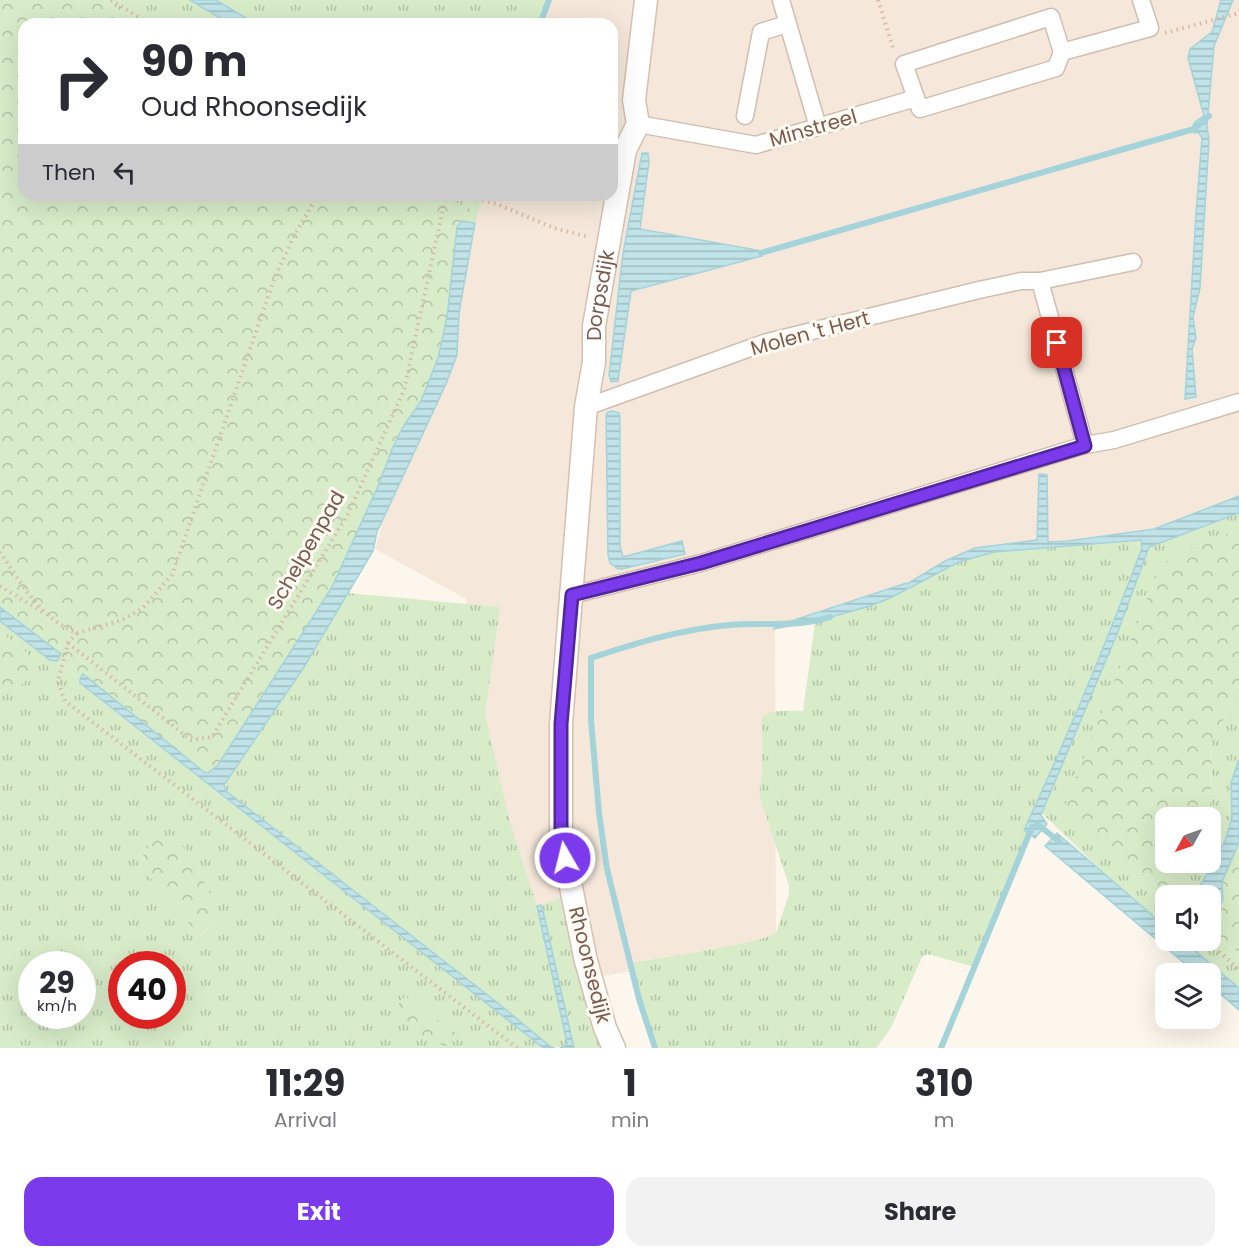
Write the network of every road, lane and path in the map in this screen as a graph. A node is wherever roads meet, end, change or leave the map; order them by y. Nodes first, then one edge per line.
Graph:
1 (111, 0) edge
2 (646, 0) edge
3 (781, 0) edge
4 (878, 0) edge
5 (1141, 0) edge
6 (1238, 13) edge
7 (140, 18) edge
8 (787, 24) junction
9 (1150, 28) junction
10 (1062, 52) junction
11 (904, 64) junction
12 (916, 98) junction
13 (746, 116) dead end
14 (638, 124) junction
15 (818, 127) junction
16 (618, 196) edge
17 (314, 201) edge
18 (445, 201) edge
19 (484, 201) edge
20 (617, 201) edge
21 (610, 242) junction
22 (1133, 262) dead end
23 (1040, 281) junction
24 (1239, 402) edge
25 (586, 407) junction
26 (1085, 446) junction
27 (0, 552) edge
28 (0, 586) edge
29 (572, 595) junction
30 (52, 617) junction
31 (77, 633) junction
32 (68, 643) junction
33 (1217, 951) edge
34 (1239, 969) edge
35 (517, 1048) edge
36 (614, 1048) edge

1 - 7 path
2 - 14 street
3 - 8 street
4 - 11 path
5 - 9 street
6 - 9 path
8 - 13 street
8 - 15 street
9 - 10 street
10 - 11 street
10 - 12 street
11 - 12 street
12 - 15 street, Minstreel
14 - 15 street, Minstreel
14 - 16 street, Dorpsdijk
17 - 31 path
18 - 32 path, Schelpenpad
19 - 21 path
20 - 21 street, Dorpsdijk
21 - 25 street, Dorpsdijk
22 - 23 street, Molen 't Hert
23 - 25 street, Molen 't Hert
23 - 26 street
24 - 26 street
25 - 29 street, Dorpsdijk
26 - 29 street
27 - 30 path
28 - 30 path
29 - 36 street, Rhoonsedijk
30 - 31 path
31 - 32 path
32 - 35 path
33 - 34 path

